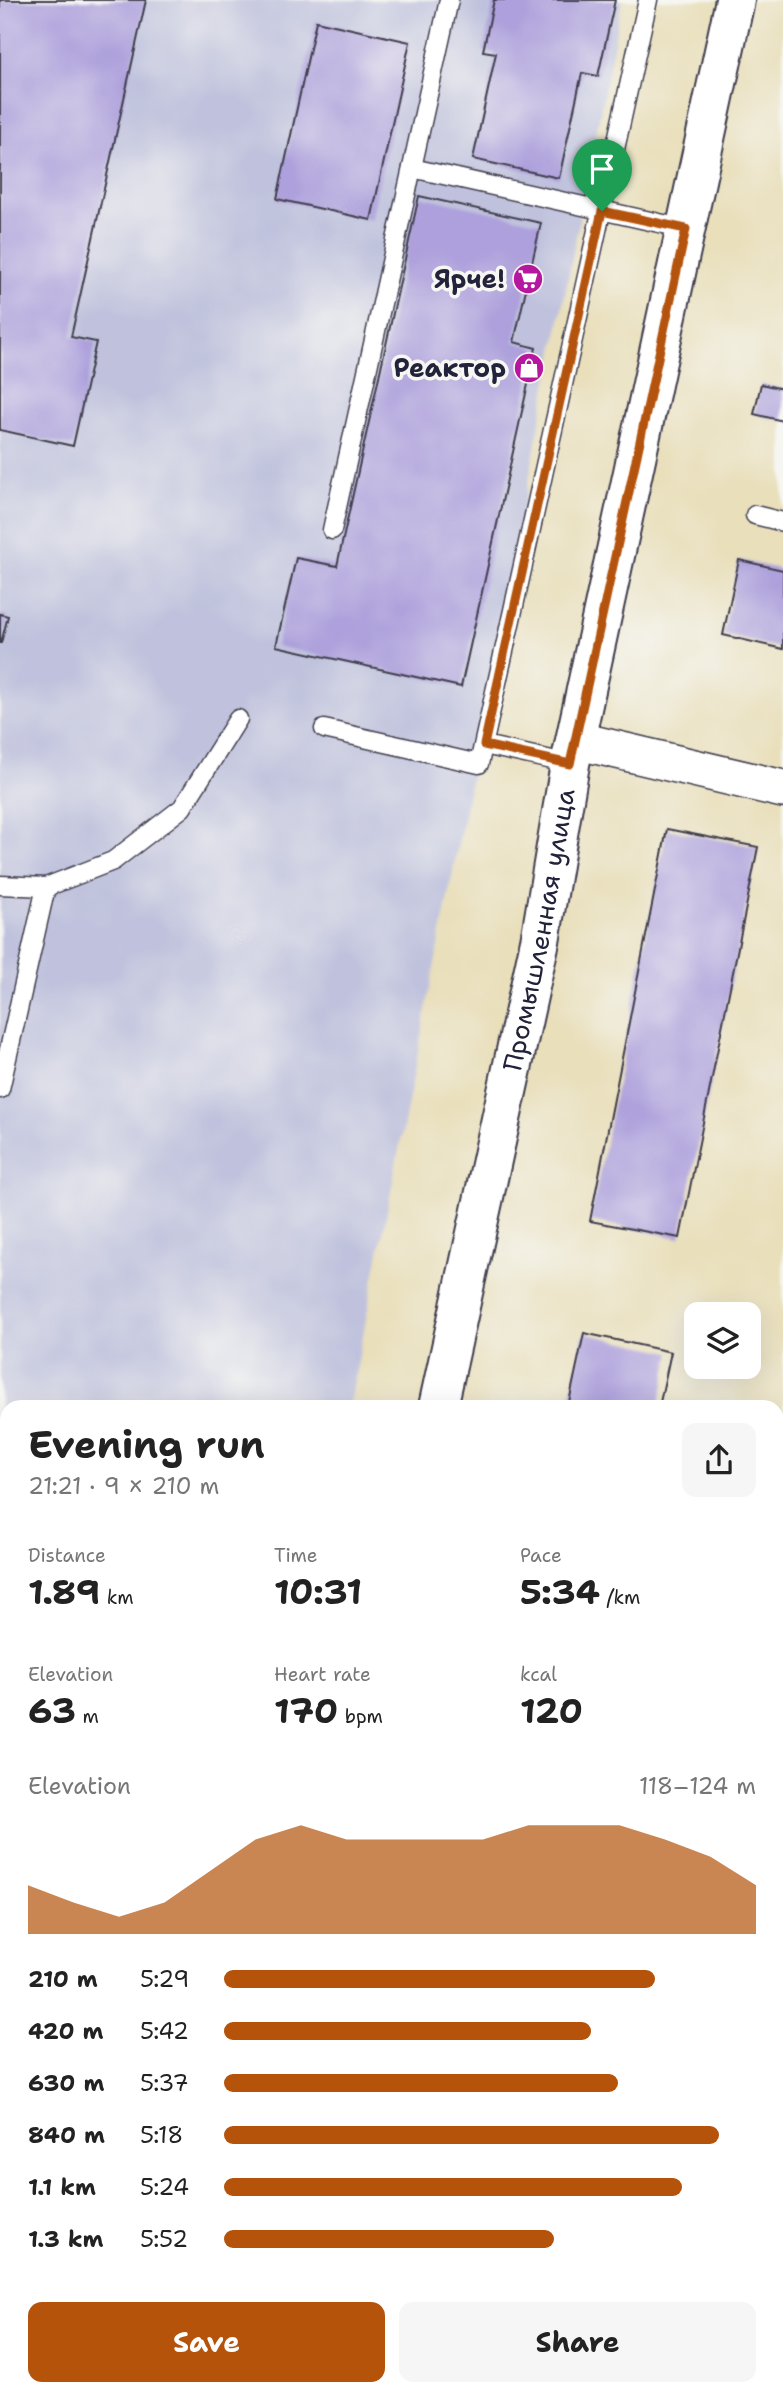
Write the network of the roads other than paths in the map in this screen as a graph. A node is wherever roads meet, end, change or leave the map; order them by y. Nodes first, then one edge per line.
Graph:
1 (449, 0) edge
2 (648, 0) edge
3 (735, 0) edge
4 (412, 168) junction
5 (602, 211) junction
6 (686, 229) junction
7 (755, 516) dead end
8 (783, 522) edge
9 (332, 530) dead end
10 (239, 719) dead end
11 (324, 729) dead end
12 (484, 745) junction
13 (573, 752) junction
14 (783, 789) edge
15 (0, 885) edge
16 (46, 887) junction
17 (0, 1089) edge
18 (441, 1400) edge

1 - 4 lane
2 - 5 lane
3 - 6 main road, Промышленная улица
4 - 5 lane
4 - 9 lane
5 - 6 lane
5 - 12 lane
6 - 13 main road, Промышленная улица
7 - 8 lane
10 - 16 lane
11 - 12 lane
12 - 13 lane
13 - 14 street
13 - 18 main road, Промышленная улица
15 - 16 lane
16 - 17 lane

